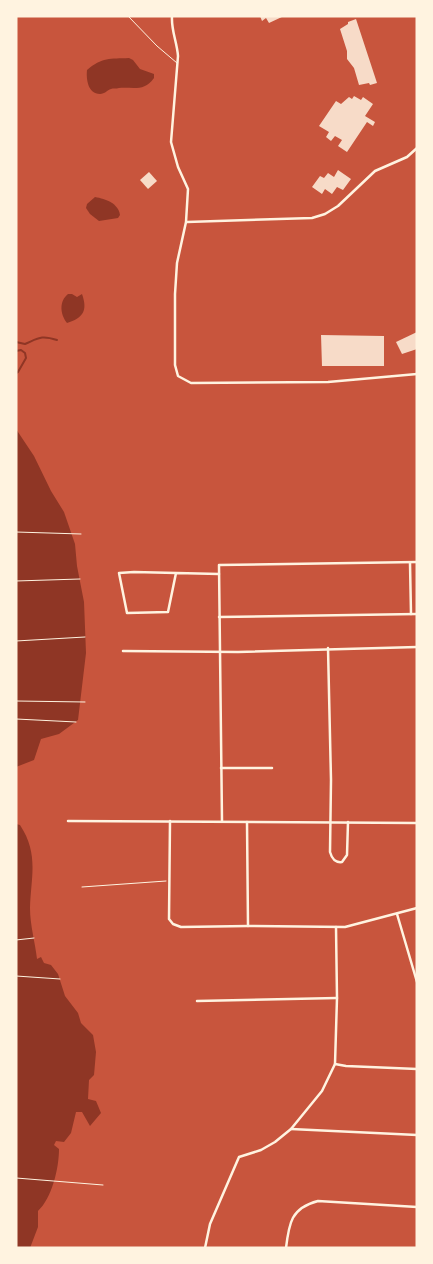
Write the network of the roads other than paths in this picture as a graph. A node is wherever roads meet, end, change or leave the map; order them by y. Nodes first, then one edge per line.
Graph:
1 (128, 16) edge
2 (172, 16) edge
3 (177, 63) junction
4 (417, 148) edge
5 (186, 222) junction
6 (417, 374) edge
7 (417, 562) edge
8 (410, 563) junction
9 (176, 573) junction
10 (219, 574) junction
11 (411, 614) junction
12 (417, 614) edge
13 (219, 617) junction
14 (417, 647) edge
15 (328, 648) junction
16 (220, 650) junction
17 (122, 651) dead end
18 (221, 768) junction
19 (272, 768) dead end
20 (68, 821) dead end
21 (170, 821) junction
22 (222, 821) junction
23 (247, 822) junction
24 (331, 822) junction
25 (348, 822) junction
26 (417, 823) edge
27 (417, 908) edge
28 (396, 914) junction
29 (248, 926) junction
30 (336, 927) junction
31 (417, 982) edge
32 (337, 998) junction
33 (196, 1001) dead end
34 (335, 1064) junction
35 (417, 1070) edge
36 (291, 1129) junction
37 (417, 1135) edge
38 (417, 1207) edge
39 (205, 1248) edge
40 (286, 1248) edge

1 - 3 lane
2 - 3 street
3 - 5 street
4 - 5 street
5 - 6 street
7 - 8 street
8 - 10 street
8 - 11 street
9 - 9 street
9 - 10 street
10 - 13 street
11 - 12 street
11 - 13 street
13 - 16 street
14 - 15 street
15 - 16 street
15 - 24 street
16 - 17 street
16 - 18 street
18 - 19 street
18 - 22 street
20 - 21 street
21 - 22 street
21 - 29 street
22 - 23 street
23 - 24 street
23 - 29 street
24 - 25 street
24 - 25 street
25 - 26 street
27 - 28 street
28 - 30 street
28 - 31 street
29 - 30 street
30 - 32 street
32 - 33 street
32 - 34 street
34 - 35 street
34 - 36 street
36 - 37 street
36 - 39 street
38 - 40 street

